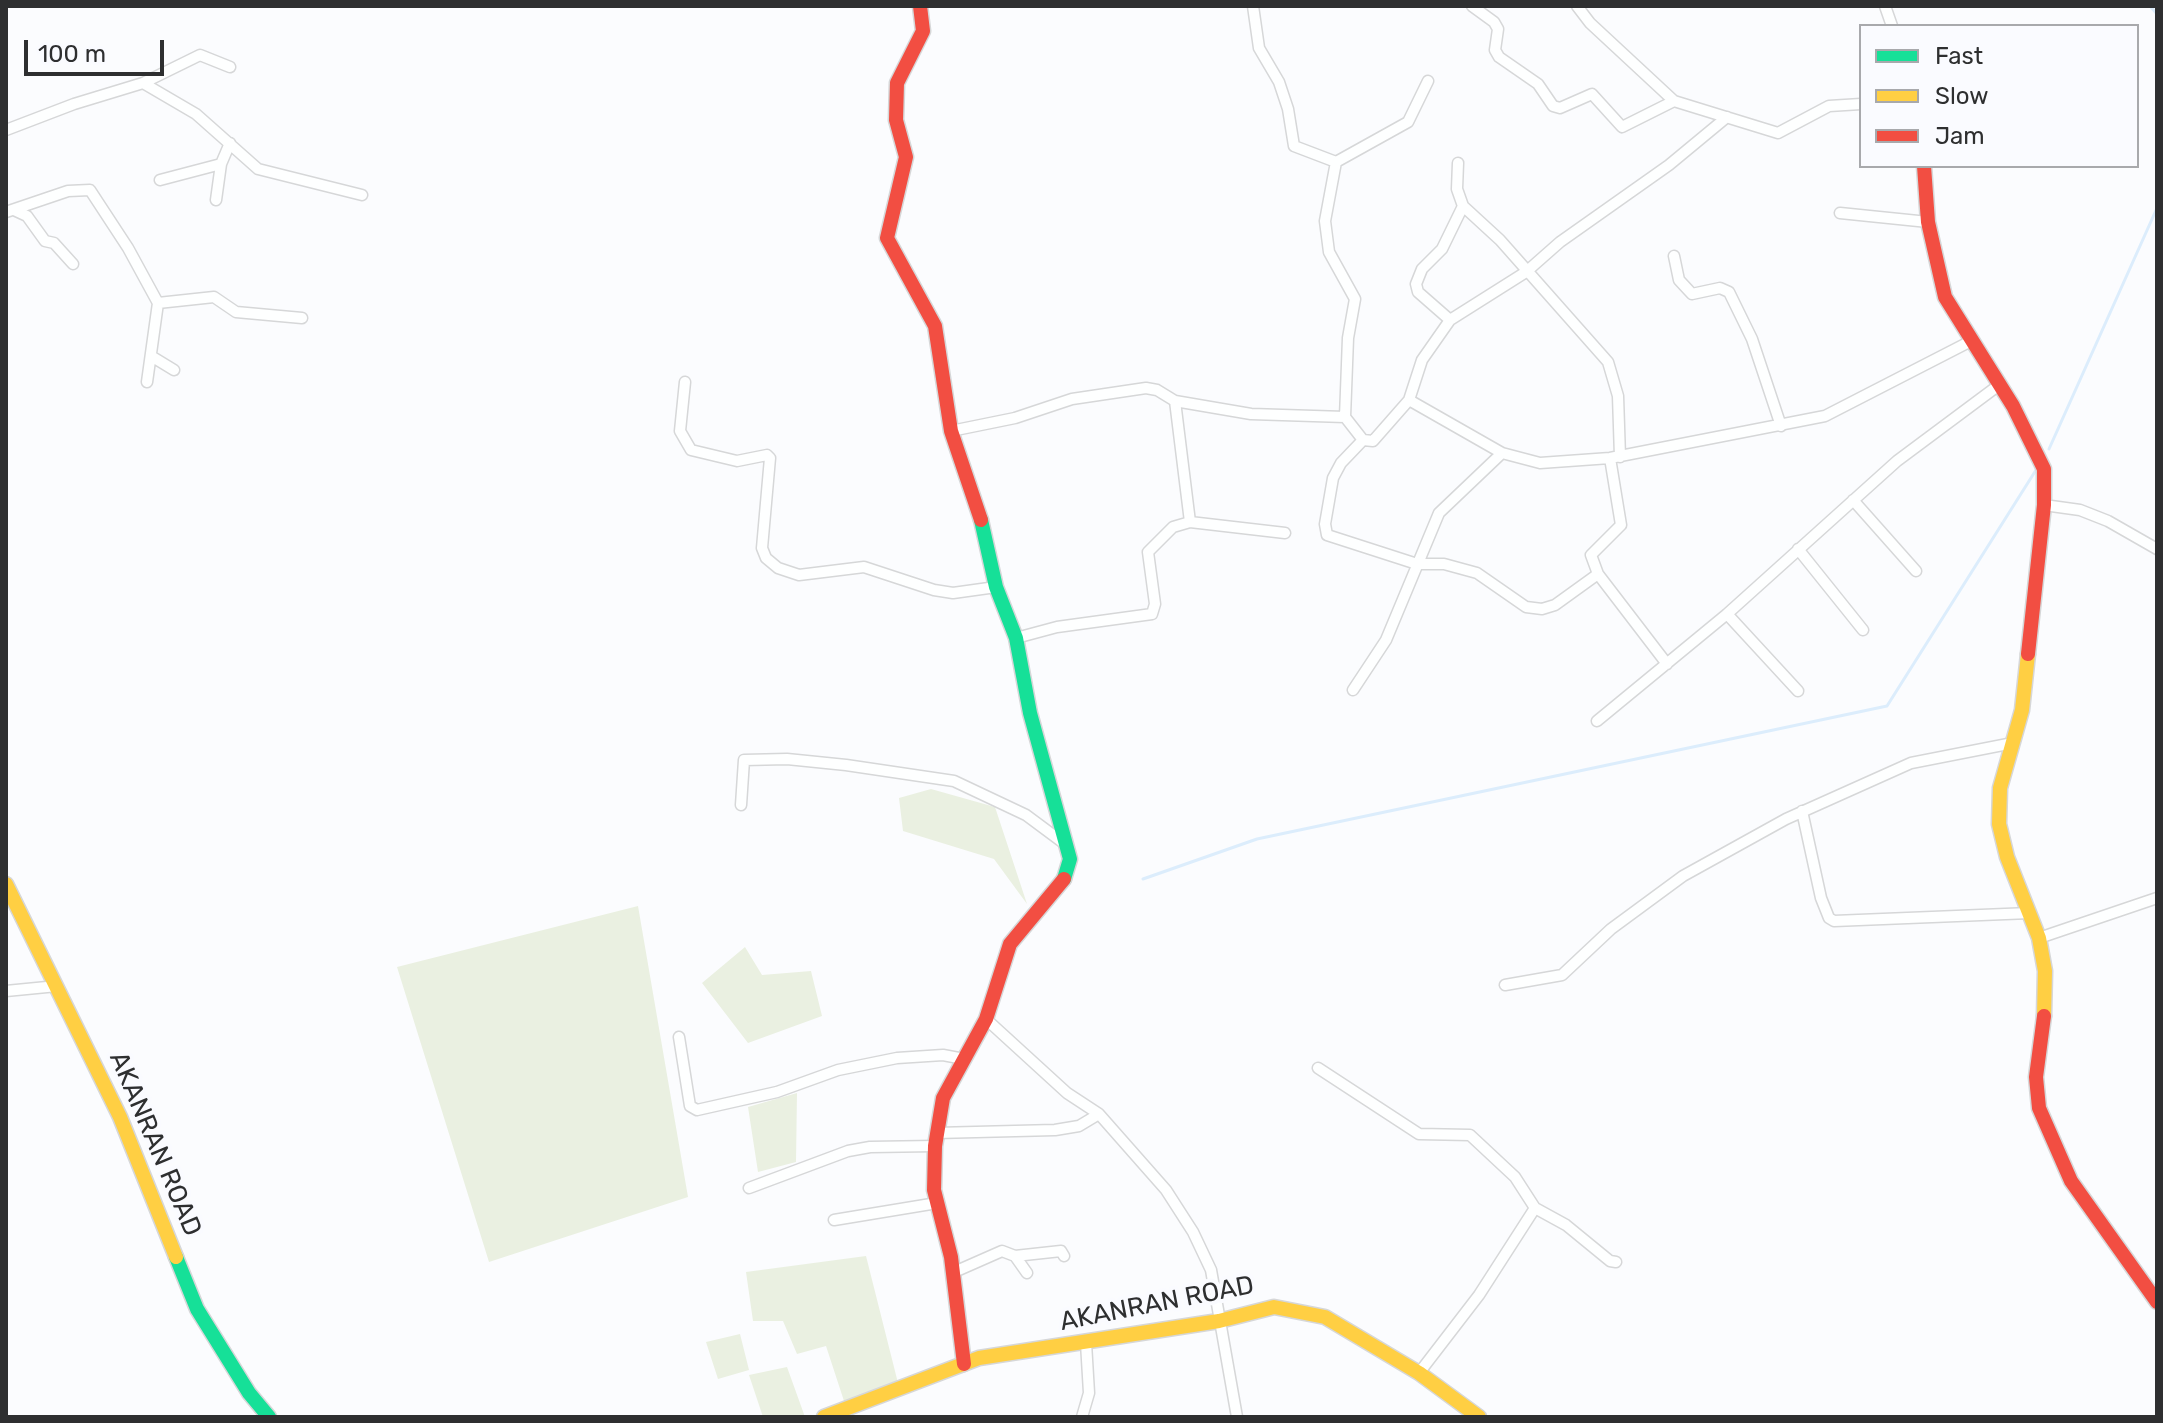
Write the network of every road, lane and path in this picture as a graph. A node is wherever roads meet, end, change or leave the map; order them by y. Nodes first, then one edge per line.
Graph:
1 (920, 6) edge
2 (1253, 6) edge
3 (1472, 6) edge
4 (1577, 6) edge
5 (230, 67) dead end
6 (1428, 81) dead end
7 (143, 83) junction
8 (1674, 101) junction
9 (1859, 104) edge
10 (1727, 117) junction
11 (6, 130) edge
12 (230, 143) junction
13 (1336, 162) junction
14 (1458, 163) dead end
15 (221, 164) junction
16 (1924, 168) edge
17 (160, 180) dead end
18 (362, 195) dead end
19 (216, 200) dead end
20 (1463, 206) junction
21 (10, 211) edge
22 (1840, 213) dead end
23 (1928, 222) junction
24 (1674, 256) dead end
25 (73, 264) dead end
26 (1526, 272) junction
27 (158, 303) junction
28 (302, 318) dead end
29 (1450, 320) junction
30 (1971, 341) junction
31 (151, 356) junction
32 (174, 370) dead end
33 (147, 382) dead end
34 (685, 382) dead end
35 (1999, 385) junction
36 (1409, 400) junction
37 (1175, 401) junction
38 (1345, 417) junction
39 (1781, 426) junction
40 (951, 431) junction
41 (1363, 440) junction
42 (1502, 453) junction
43 (1615, 458) junction
44 (1853, 500) junction
45 (2044, 505) junction
46 (1190, 522) junction
47 (1285, 533) dead end
48 (1798, 549) junction
49 (2157, 549) edge
50 (1417, 564) junction
51 (1916, 571) dead end
52 (1598, 574) junction
53 (996, 587) junction
54 (1727, 614) junction
55 (1863, 630) dead end
56 (1016, 638) junction
57 (1667, 664) junction
58 (1353, 690) dead end
59 (1798, 691) dead end
60 (1597, 721) dead end
61 (2013, 743) junction
62 (741, 805) dead end
63 (1802, 811) junction
64 (1065, 844) junction
65 (6, 884) edge
66 (2157, 898) edge
67 (2030, 913) junction
68 (2039, 938) junction
69 (1505, 985) dead end
70 (57, 986) junction
71 (6, 991) edge
72 (986, 1019) junction
73 (679, 1037) dead end
74 (964, 1059) junction
75 (1318, 1068) dead end
76 (1099, 1114) junction
77 (936, 1139) junction
78 (749, 1188) dead end
79 (937, 1203) junction
80 (1535, 1208) junction
81 (834, 1220) dead end
82 (1015, 1256) junction
83 (1064, 1256) dead end
84 (1616, 1262) dead end
85 (952, 1273) junction
86 (1027, 1273) dead end
87 (2157, 1302) edge
88 (1219, 1321) junction
89 (1086, 1343) junction
90 (964, 1364) junction
91 (1419, 1373) junction
92 (269, 1417) edge
93 (824, 1417) edge
94 (1082, 1417) edge
95 (1237, 1417) edge
96 (1479, 1417) edge

1 - 40 street
2 - 13 street
3 - 8 street
4 - 8 street
5 - 7 street
6 - 13 street
7 - 11 street
7 - 12 street
8 - 10 street
9 - 10 street
10 - 26 street
12 - 15 street
12 - 18 street
13 - 38 street
14 - 20 street
15 - 17 street
15 - 19 street
16 - 23 street
20 - 26 street
20 - 29 street
21 - 25 street
21 - 27 street
22 - 23 street
23 - 30 street
24 - 39 street
26 - 29 street
26 - 43 street
27 - 28 street
27 - 31 street
29 - 36 street
30 - 35 street
30 - 39 street
31 - 32 street
31 - 33 street
34 - 53 street
35 - 44 street
35 - 45 street
36 - 41 street
36 - 42 street
37 - 38 street
37 - 40 street
37 - 46 street
38 - 41 street
39 - 43 street
40 - 53 street
41 - 50 street
42 - 43 street
42 - 50 street
43 - 52 street
44 - 48 street
44 - 51 street
45 - 49 street
45 - 61 street
46 - 47 street
46 - 56 street
48 - 54 street
48 - 55 street
50 - 52 street
50 - 58 street
52 - 57 street
53 - 56 street
54 - 57 street
54 - 59 street
56 - 64 street
57 - 60 street
61 - 63 street
61 - 67 street
62 - 64 street
63 - 67 street
63 - 69 street
64 - 72 street
65 - 70 street, AKANRAN ROAD
66 - 68 street
67 - 68 street
68 - 87 street
70 - 71 street
70 - 92 street, AKANRAN ROAD
72 - 74 street
72 - 76 street
73 - 74 street
74 - 77 street
75 - 80 street
76 - 77 street
76 - 88 street
77 - 78 street
77 - 79 street
79 - 81 street
79 - 85 street
80 - 84 street
80 - 91 street
82 - 83 street
82 - 85 street
82 - 86 street
85 - 90 street
88 - 89 street, AKANRAN ROAD
88 - 91 street, AKANRAN ROAD
88 - 95 street
89 - 90 street, AKANRAN ROAD
89 - 94 street
90 - 93 street, AKANRAN ROAD
91 - 96 street, AKANRAN ROAD

